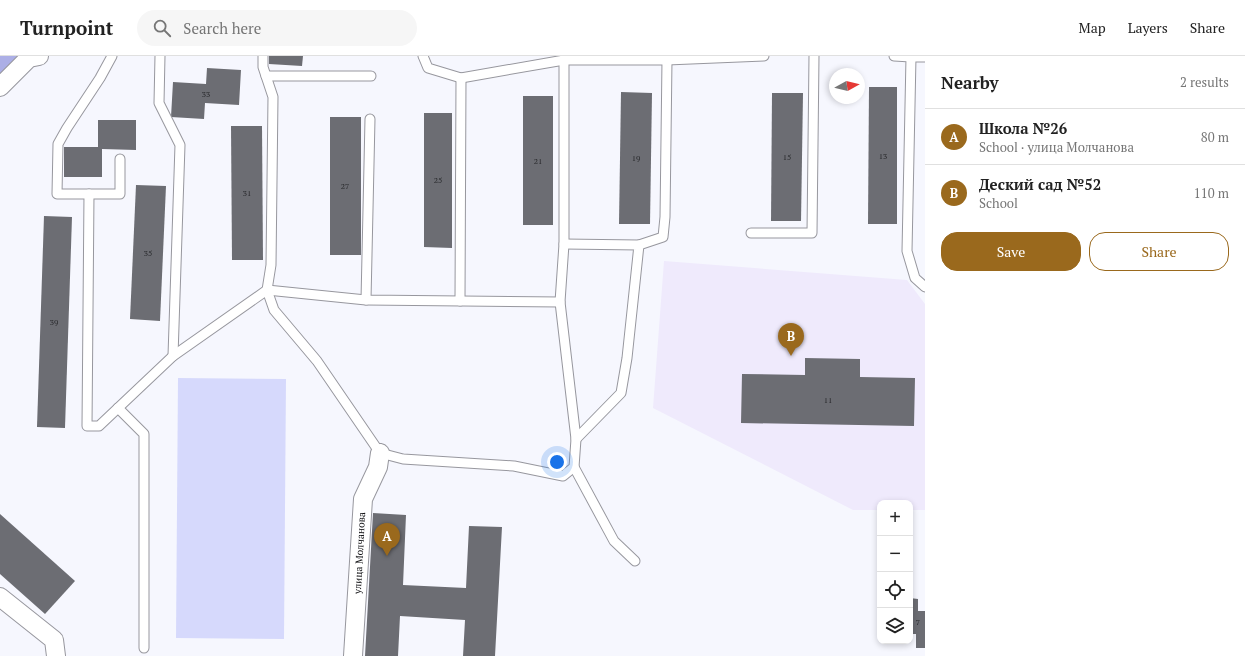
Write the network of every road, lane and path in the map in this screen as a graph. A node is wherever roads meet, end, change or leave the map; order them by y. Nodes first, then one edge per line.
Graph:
1 (40, 56) edge
2 (112, 56) edge
3 (160, 56) edge
4 (263, 56) edge
5 (424, 56) edge
6 (764, 56) edge
7 (814, 56) edge
8 (894, 56) edge
9 (911, 57) junction
10 (925, 57) edge
11 (564, 60) junction
12 (668, 60) junction
13 (266, 76) junction
14 (371, 76) dead end
15 (460, 78) junction
16 (0, 87) edge
17 (370, 119) dead end
18 (120, 159) dead end
19 (89, 194) junction
20 (751, 232) dead end
21 (564, 244) junction
22 (639, 245) junction
23 (925, 287) edge
24 (267, 290) junction
25 (366, 300) junction
26 (460, 301) junction
27 (560, 302) junction
28 (173, 356) junction
29 (118, 408) junction
30 (576, 438) junction
31 (380, 453) junction
32 (574, 467) junction
33 (635, 562) dead end
34 (0, 597) edge
35 (144, 648) dead end
36 (56, 656) edge
37 (353, 656) edge

1 - 16 street
2 - 19 lane
3 - 28 lane
4 - 13 lane
5 - 15 lane
6 - 12 lane
7 - 20 lane
8 - 9 lane
9 - 10 lane
9 - 23 lane
11 - 12 lane
11 - 15 lane
11 - 21 lane
12 - 22 lane
13 - 14 lane
13 - 24 lane
15 - 26 lane
17 - 25 lane
18 - 19 lane
19 - 29 lane
21 - 22 lane
21 - 27 lane
22 - 30 lane
24 - 25 lane
24 - 28 lane
24 - 31 lane
25 - 26 lane
26 - 27 lane
27 - 30 lane
28 - 29 lane
29 - 35 lane
30 - 32 lane
31 - 32 lane
31 - 37 street, улица Молчанова
32 - 33 lane
34 - 36 street

